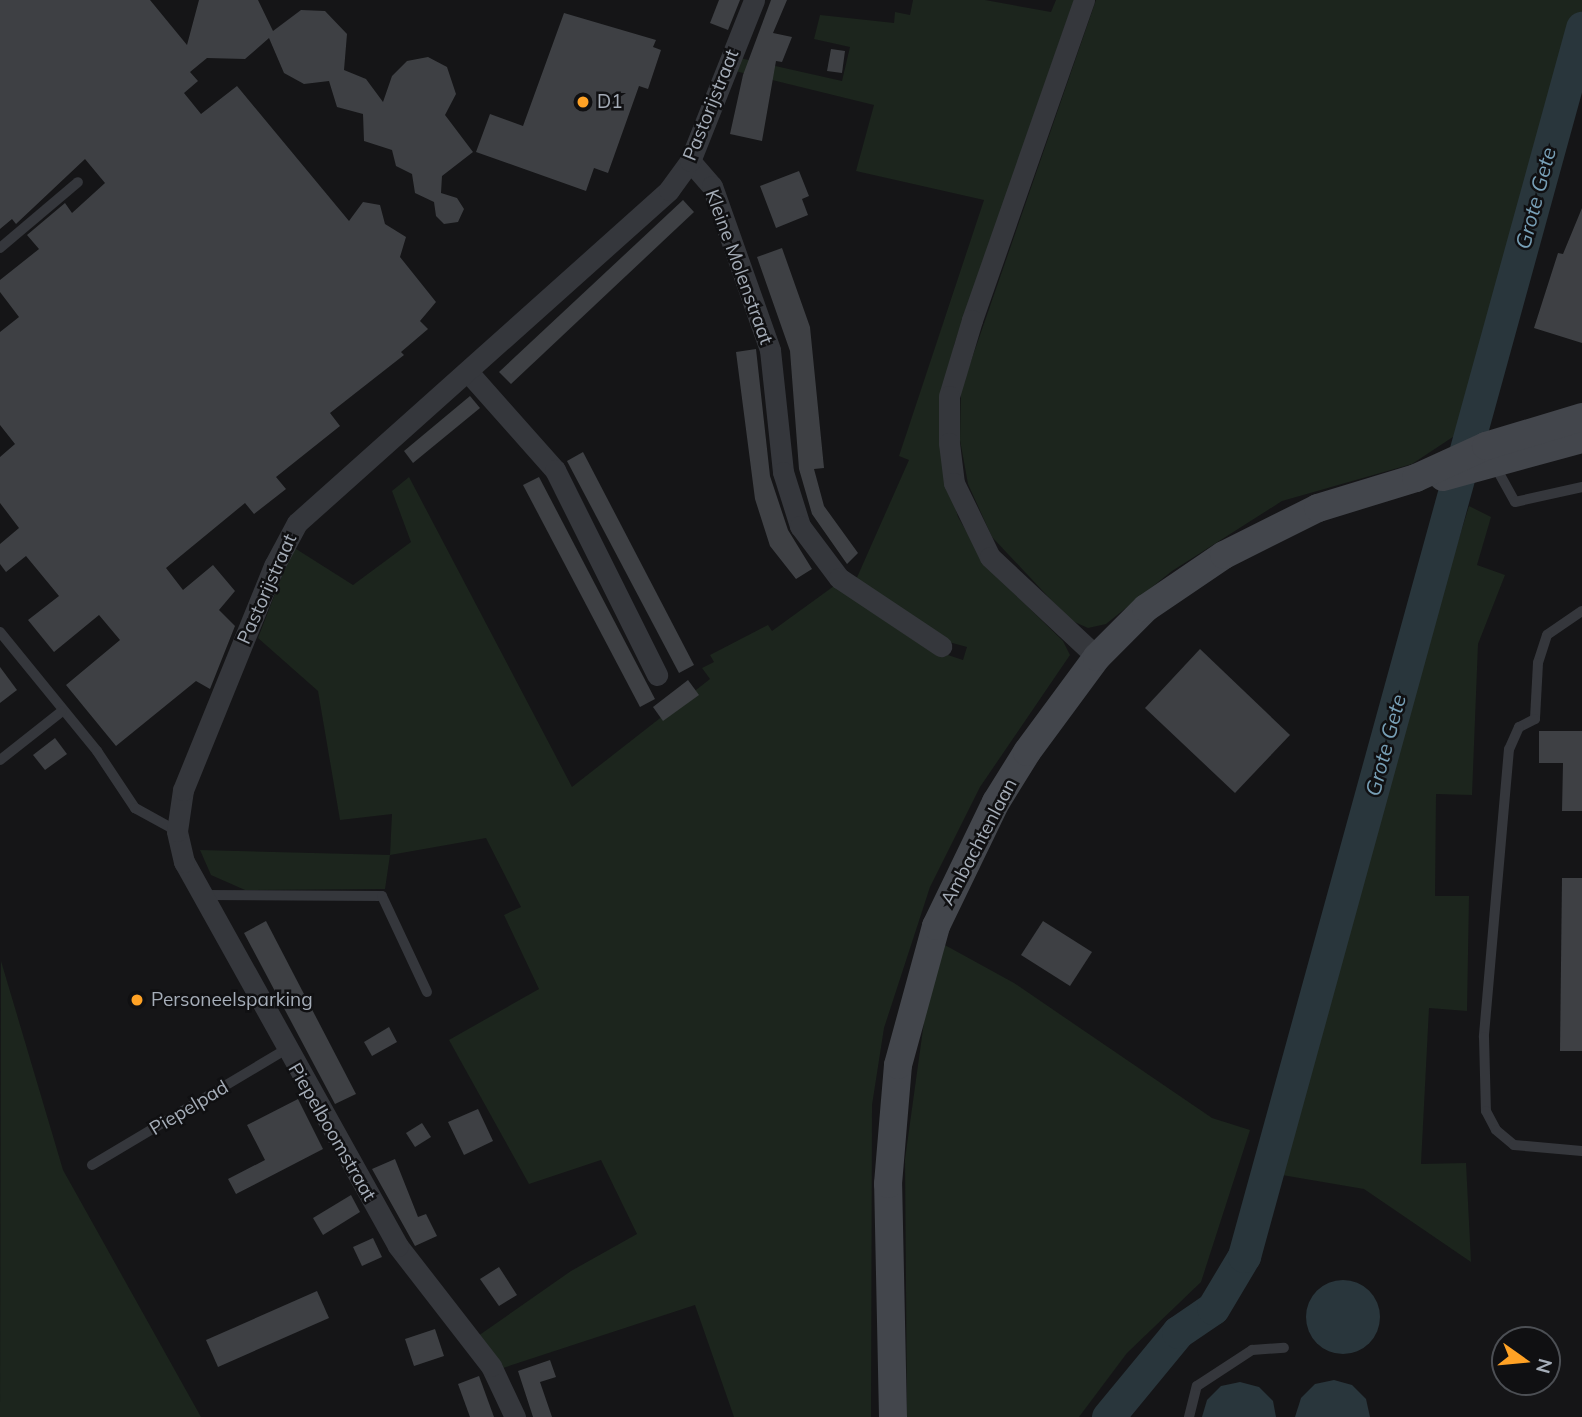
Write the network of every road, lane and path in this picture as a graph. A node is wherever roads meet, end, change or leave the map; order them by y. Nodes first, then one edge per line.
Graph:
1 (754, 0) edge
2 (1084, 0) edge
3 (690, 161) junction
4 (78, 182) dead end
5 (0, 248) edge
6 (468, 372) junction
7 (1582, 417) edge
8 (1582, 439) edge
9 (1487, 460) junction
10 (1582, 487) edge
11 (1582, 611) edge
12 (0, 632) edge
13 (941, 646) dead end
14 (1097, 657) junction
15 (657, 675) dead end
16 (61, 712) junction
17 (0, 760) edge
18 (177, 831) junction
19 (202, 895) junction
20 (427, 992) dead end
21 (285, 1050) junction
22 (1582, 1152) edge
23 (92, 1165) dead end
24 (1284, 1348) dead end
25 (515, 1417) edge
26 (892, 1417) edge
27 (1189, 1417) edge

1 - 3 street, Pastorijstraat
2 - 14 street
3 - 6 street, Pastorijstraat
3 - 13 street, Kleine Molenstraat
4 - 5 lane
6 - 15 street
6 - 18 street, Pastorijstraat
7 - 9 street, Ambachtenlaan
8 - 9 street, Ambachtenlaan
9 - 10 lane
9 - 14 street, Ambachtenlaan
11 - 22 lane
12 - 16 lane
14 - 26 street, Ambachtenlaan
16 - 17 lane
16 - 18 lane
18 - 19 street, Piepelboomstraat
19 - 20 lane
19 - 21 street, Piepelboomstraat
21 - 23 lane, Piepelpad
21 - 25 street, Piepelboomstraat
24 - 27 lane

